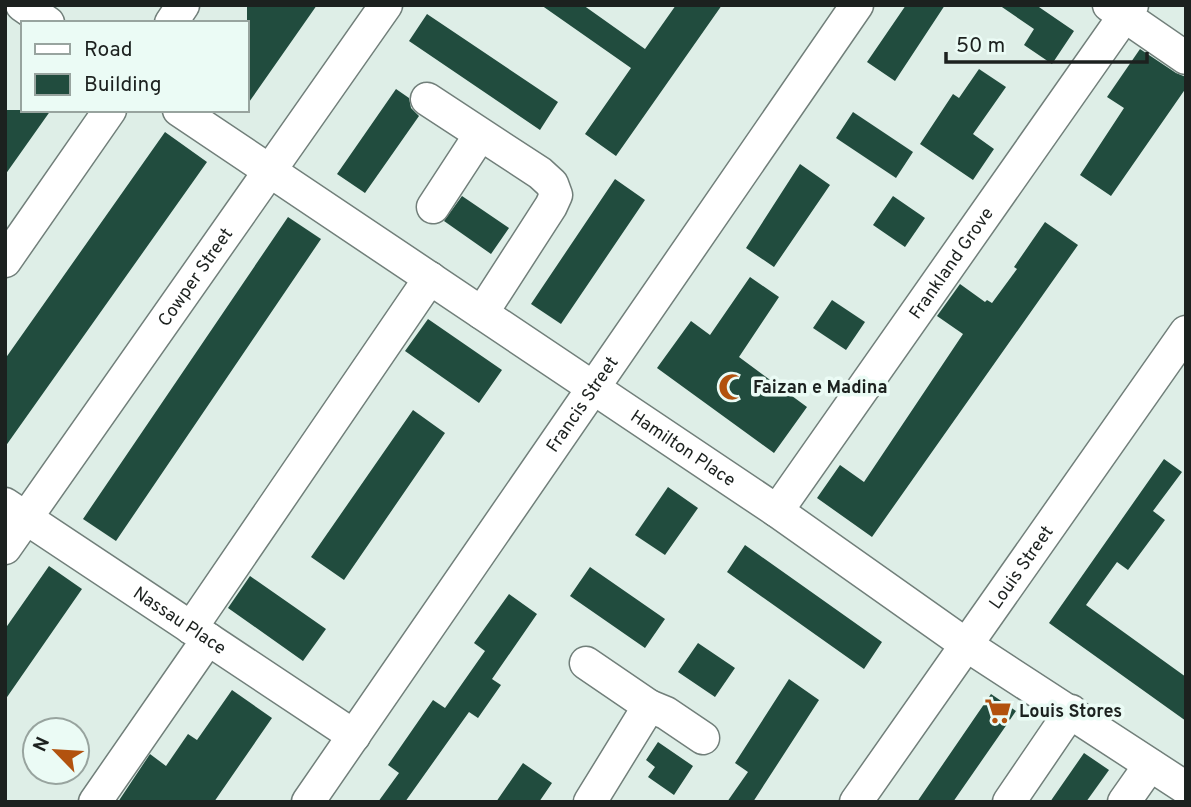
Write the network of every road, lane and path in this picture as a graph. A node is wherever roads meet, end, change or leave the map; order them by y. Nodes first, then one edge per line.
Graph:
1 (20, 5) edge
2 (183, 5) edge
3 (386, 5) edge
4 (857, 5) edge
5 (1122, 9) edge
6 (45, 21) edge
7 (172, 21) edge
8 (5, 23) edge
9 (1186, 58) edge
10 (427, 99) dead end
11 (109, 112) edge
12 (182, 112) edge
13 (480, 135) junction
14 (269, 171) junction
15 (433, 207) dead end
16 (5, 261) edge
17 (430, 278) junction
18 (482, 313) junction
19 (1186, 332) edge
20 (593, 388) junction
21 (777, 510) junction
22 (15, 511) edge
23 (5, 548) edge
24 (199, 634) junction
25 (968, 646) junction
26 (586, 663) dead end
27 (649, 706) junction
28 (1071, 712) junction
29 (354, 736) junction
30 (703, 738) dead end
31 (1150, 765) junction
32 (1186, 788) edge
33 (95, 802) edge
34 (308, 802) edge
35 (590, 802) edge
36 (856, 802) edge
37 (1009, 802) edge
38 (1124, 802) edge

1 - 6 street
1 - 8 street
2 - 7 street
3 - 14 street, Cowper Street
4 - 20 street, Francis Street
5 - 9 street
5 - 21 street, Frankland Grove
10 - 13 street
11 - 16 street
12 - 14 street, Hamilton Place
13 - 15 street
13 - 18 street
14 - 17 street, Hamilton Place
14 - 22 street, Cowper Street
17 - 18 street, Hamilton Place
17 - 24 street
18 - 20 street, Hamilton Place
19 - 25 street, Louis Street
20 - 21 street, Hamilton Place
20 - 29 street, Francis Street
21 - 25 street, Hamilton Place
22 - 23 street, Cowper Street
22 - 24 street, Nassau Place
24 - 29 street, Nassau Place
24 - 33 street
25 - 28 street, Hamilton Place
25 - 36 street, Louis Street
26 - 27 street
27 - 30 street
27 - 35 street
28 - 31 street, Hamilton Place
28 - 37 street
29 - 34 street, Francis Street
31 - 32 street, Hamilton Place
31 - 38 street

